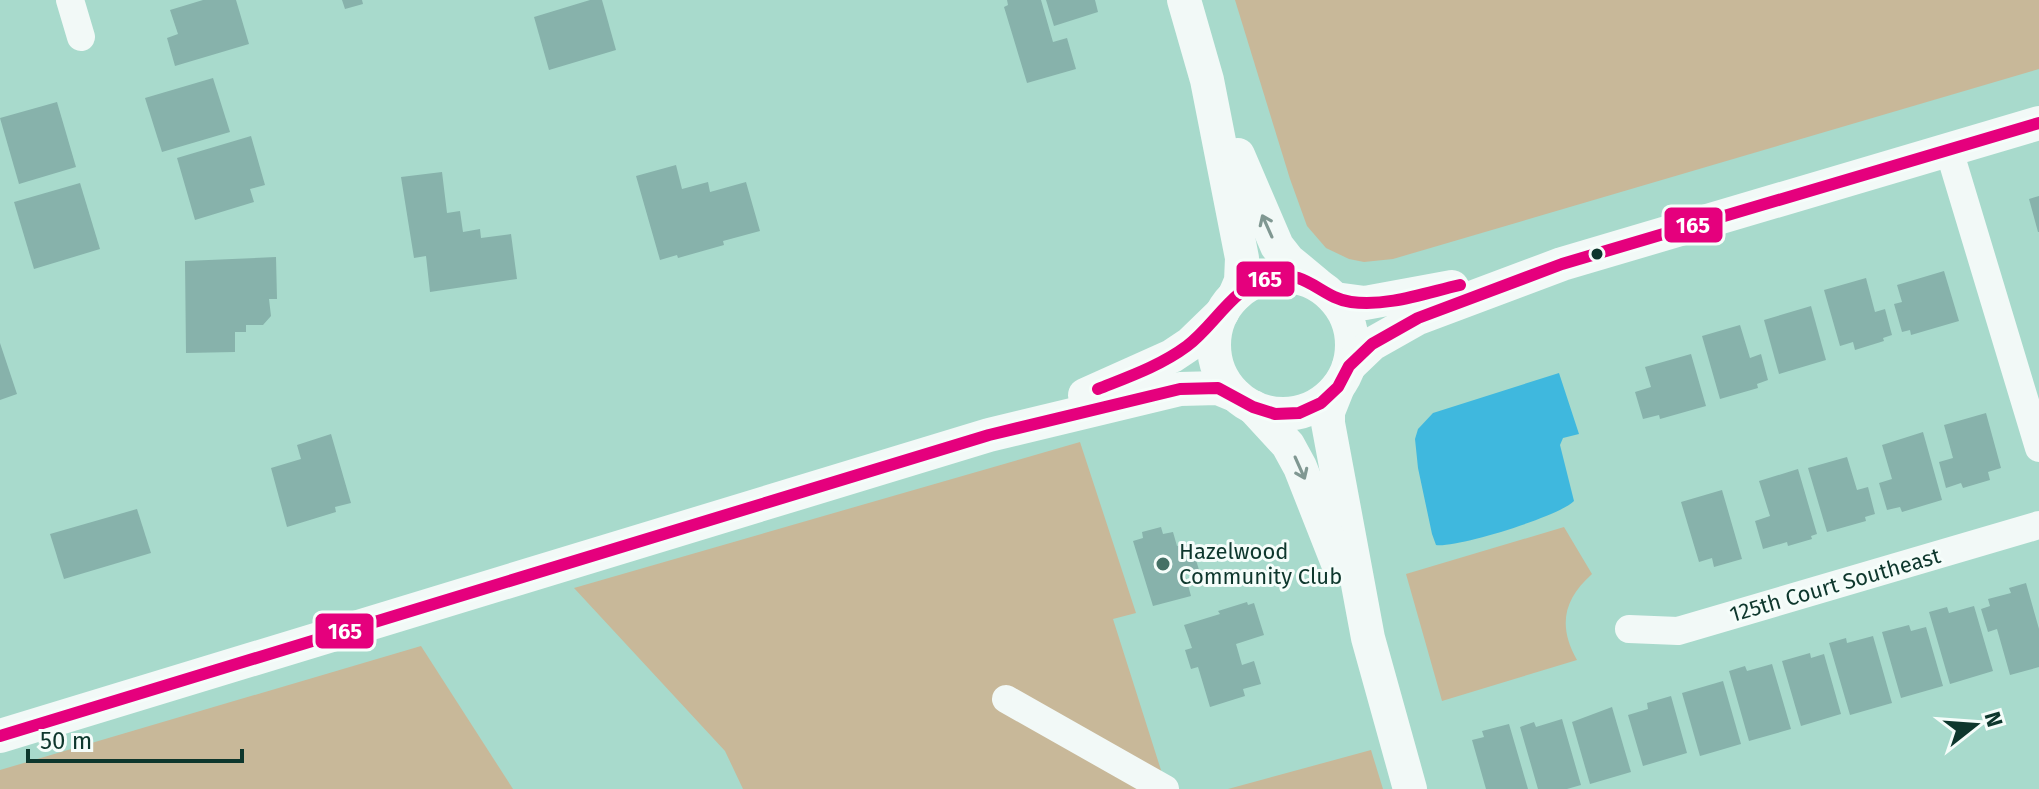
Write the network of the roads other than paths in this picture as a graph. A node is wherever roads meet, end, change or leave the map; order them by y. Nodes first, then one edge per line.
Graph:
1 (70, 0) edge
2 (1184, 0) edge
3 (81, 37) dead end
4 (1207, 80) junction
5 (2039, 123) edge
6 (1949, 150) junction
7 (1562, 264) junction
8 (1326, 292) junction
9 (1228, 304) junction
10 (1344, 377) junction
11 (1244, 401) junction
12 (989, 435) junction
13 (2039, 448) edge
14 (2039, 525) edge
15 (1629, 629) dead end
16 (1368, 638) junction
17 (1006, 699) dead end
18 (0, 736) edge
19 (1165, 789) edge
20 (1410, 789) edge

1 - 3 street
2 - 4 street
8 -> 4 street
4 - 9 street
5 - 6 street
6 - 7 street
6 - 13 street
7 - 8 street
7 - 10 street
8 - 9 street
8 - 10 street
9 - 11 street
9 - 12 street
10 - 11 street
10 - 16 street
11 - 12 street
11 -> 16 street
12 - 18 street
14 - 15 street, 125th Court Southeast
16 - 20 street
17 - 19 street

